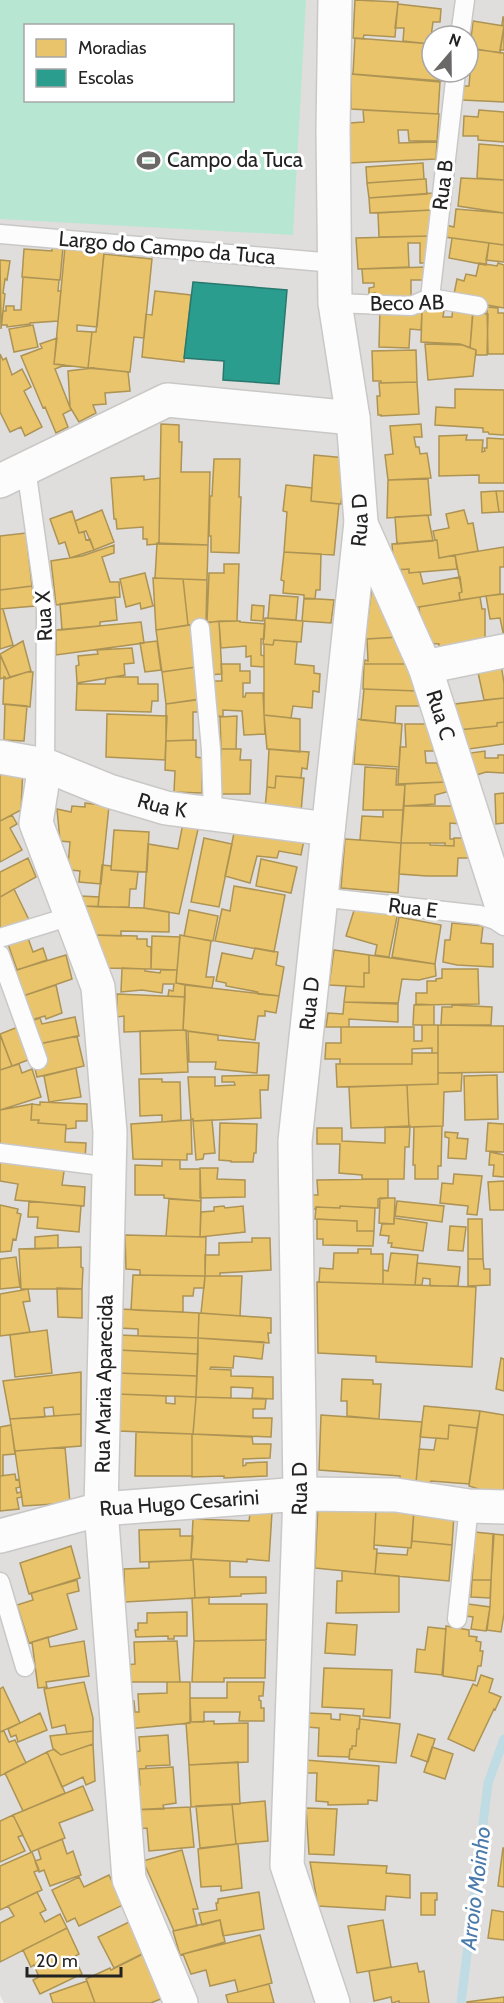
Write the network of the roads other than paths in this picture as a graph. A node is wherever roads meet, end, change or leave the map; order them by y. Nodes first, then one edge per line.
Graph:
1 (334, 0) edge
2 (465, 0) edge
3 (462, 24) edge
4 (455, 84) edge
5 (0, 234) edge
6 (334, 262) junction
7 (430, 298) junction
8 (335, 303) junction
9 (478, 306) dead end
10 (353, 418) junction
11 (13, 474) edge
12 (361, 522) junction
13 (200, 628) dead end
14 (504, 651) edge
15 (425, 667) junction
16 (0, 757) edge
17 (45, 765) junction
18 (213, 815) junction
19 (328, 829) junction
20 (319, 897) junction
21 (504, 913) edge
22 (71, 915) junction
23 (504, 926) edge
24 (0, 938) edge
25 (0, 954) edge
26 (38, 1060) dead end
27 (0, 1154) edge
28 (110, 1167) junction
29 (300, 1494) junction
30 (469, 1506) junction
31 (504, 1507) edge
32 (101, 1509) junction
33 (0, 1536) edge
34 (0, 1581) edge
35 (457, 1619) dead end
36 (25, 1667) dead end
37 (181, 2003) edge
38 (333, 2003) edge

1 - 6 street, Rua D
2 - 3 lane
4 - 7 lane, Rua B
5 - 6 lane, Largo do Campo da Tuca
6 - 8 street, Rua D
7 - 8 lane, Beco AB
7 - 9 lane, Beco AB
8 - 10 street, Rua D
10 - 11 street
10 - 12 street, Rua D
11 - 17 lane, Rua X
12 - 15 street, Rua C
12 - 19 street, Rua D
13 - 18 lane
14 - 15 street
15 - 21 street, Rua C
16 - 17 street, Rua K
17 - 18 street, Rua K
17 - 22 street, Rua Maria Aparecida
18 - 19 street, Rua K
19 - 20 street, Rua D
20 - 23 lane, Rua E
20 - 29 street, Rua D
22 - 24 lane
22 - 28 street, Rua Maria Aparecida
25 - 26 lane
27 - 28 lane
28 - 32 street, Rua Maria Aparecida
29 - 30 street, Rua Hugo Cesarini
29 - 32 street, Rua Hugo Cesarini
29 - 38 street, Rua D
30 - 31 street, Rua Hugo Cesarini
30 - 35 lane
32 - 33 street, Rua Hugo Cesarini
32 - 37 street, Rua Maria Aparecida
34 - 36 lane

